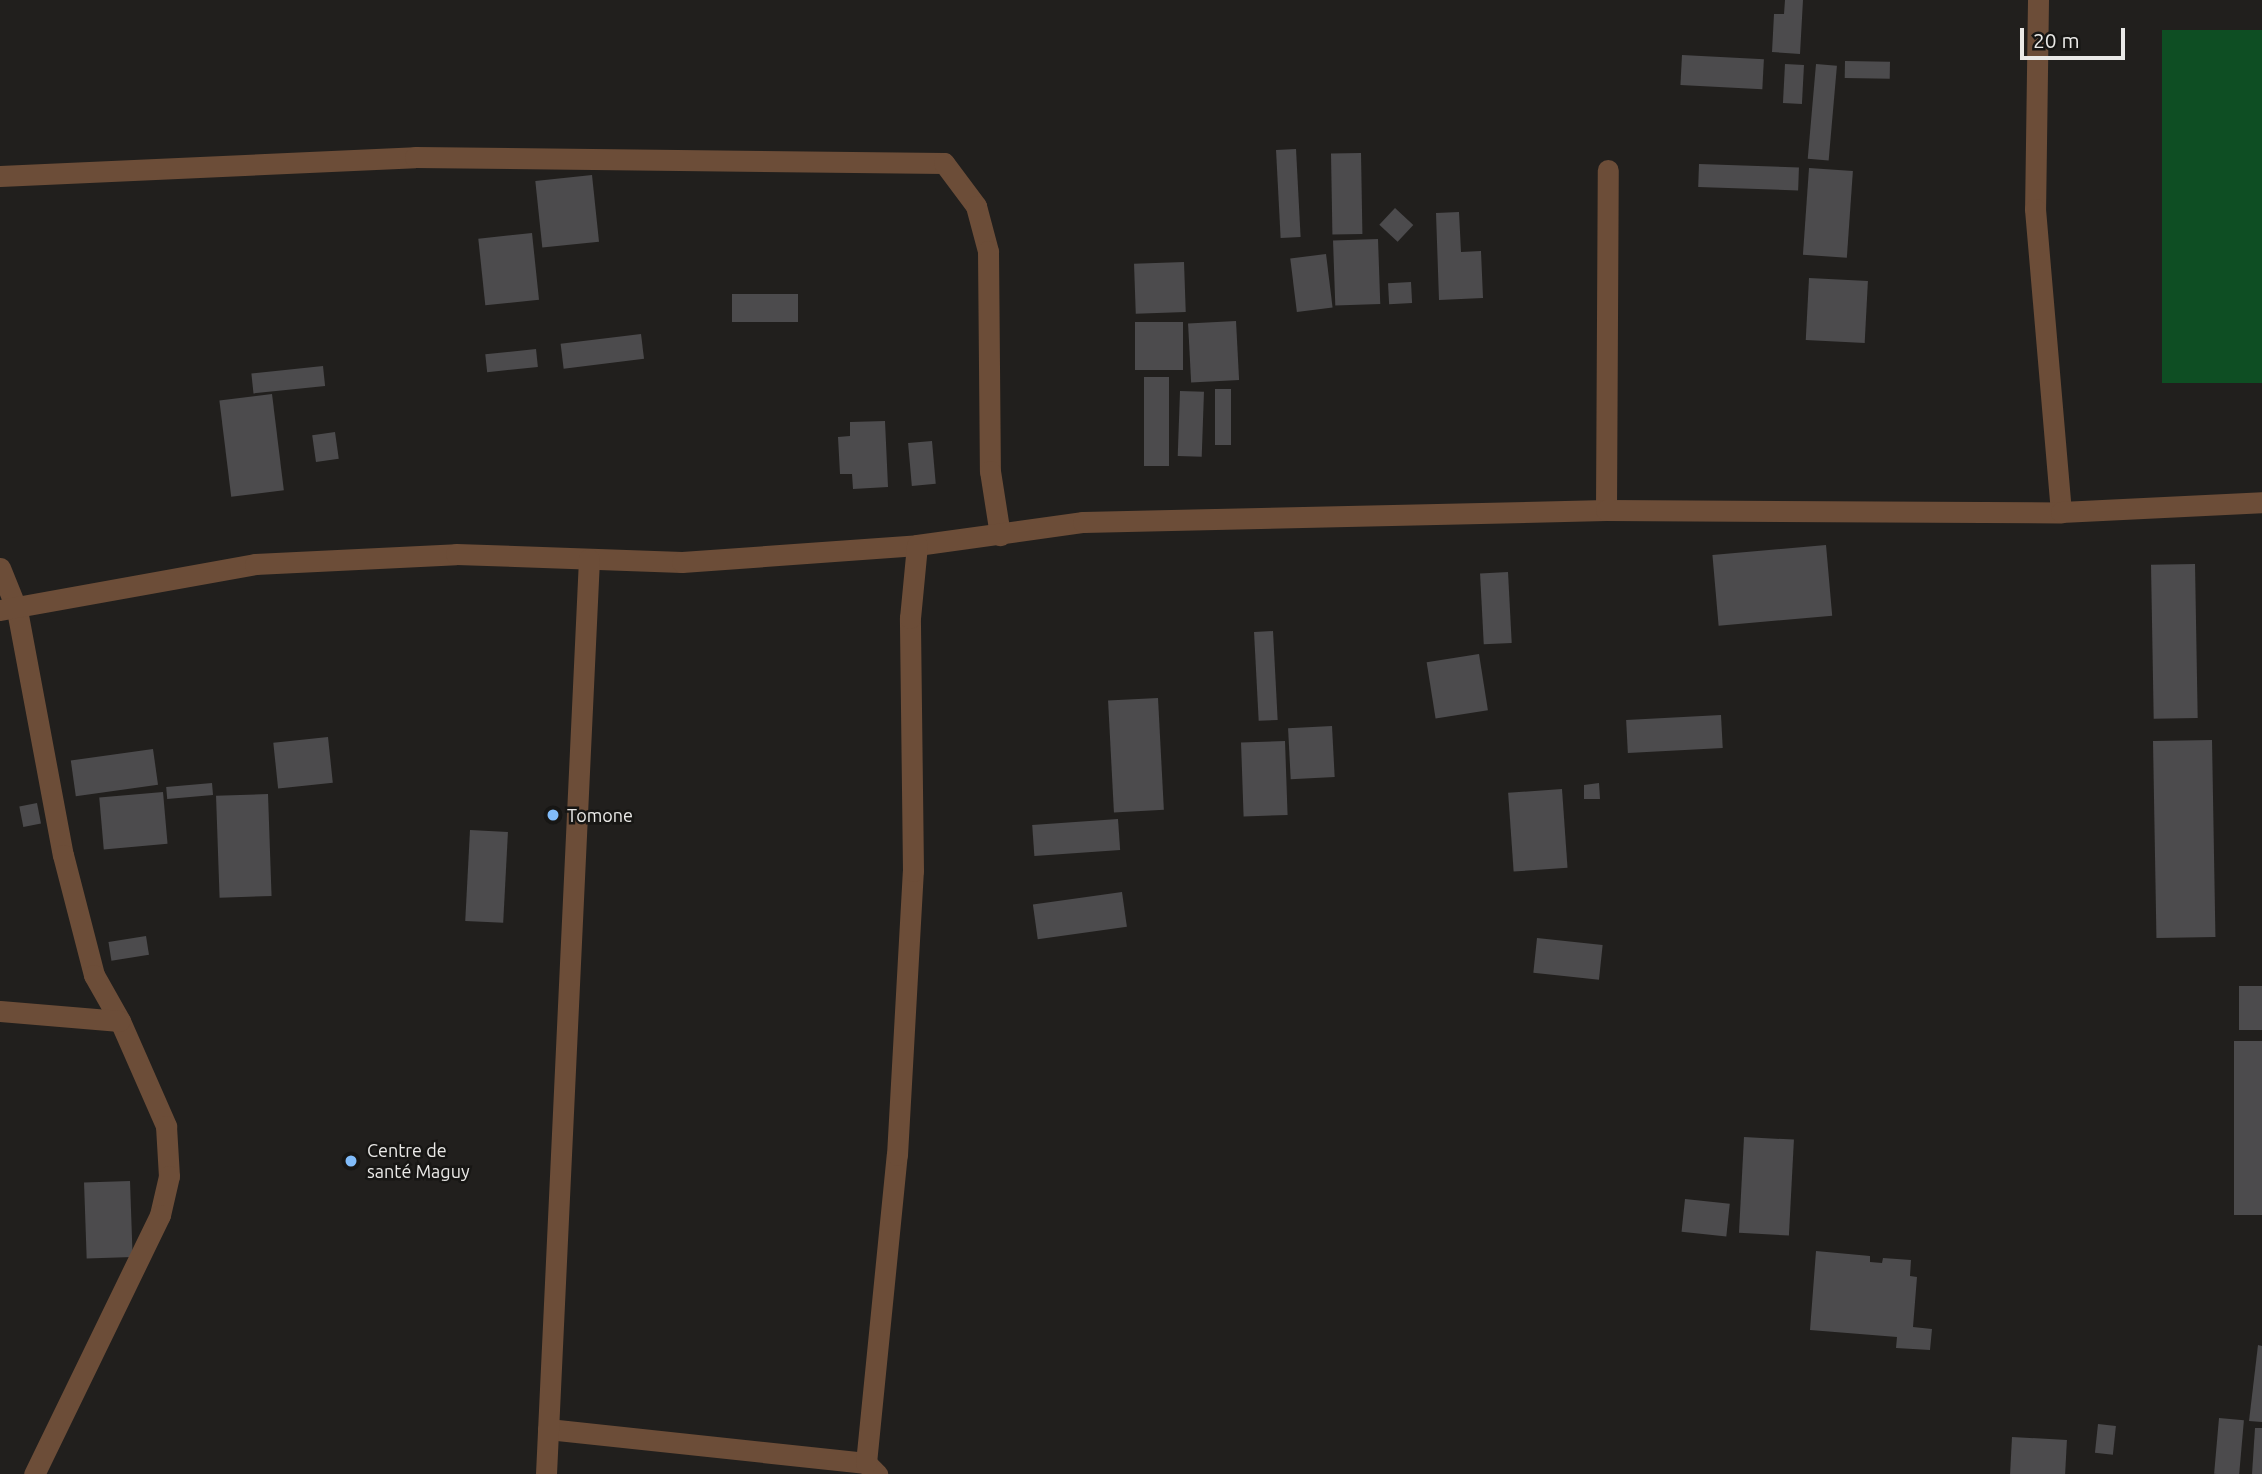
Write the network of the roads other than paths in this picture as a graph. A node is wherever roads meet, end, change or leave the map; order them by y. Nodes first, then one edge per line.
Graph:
1 (2038, 0) edge
2 (1608, 170) dead end
3 (0, 176) edge
4 (2262, 502) edge
5 (1605, 510) junction
6 (2061, 512) junction
7 (1000, 535) junction
8 (917, 545) junction
9 (589, 559) junction
10 (0, 568) edge
11 (8, 610) edge
12 (0, 1011) edge
13 (120, 1021) junction
14 (548, 1429) junction
15 (872, 1468) edge
16 (34, 1474) edge
17 (545, 1474) edge

1 - 6 street
2 - 5 street
3 - 7 street
4 - 6 street
5 - 6 street
5 - 7 street
7 - 8 street
8 - 9 street
8 - 15 street
9 - 11 street
9 - 14 street
10 - 11 street
11 - 13 street
12 - 13 street
13 - 16 street
14 - 15 street
14 - 17 street

